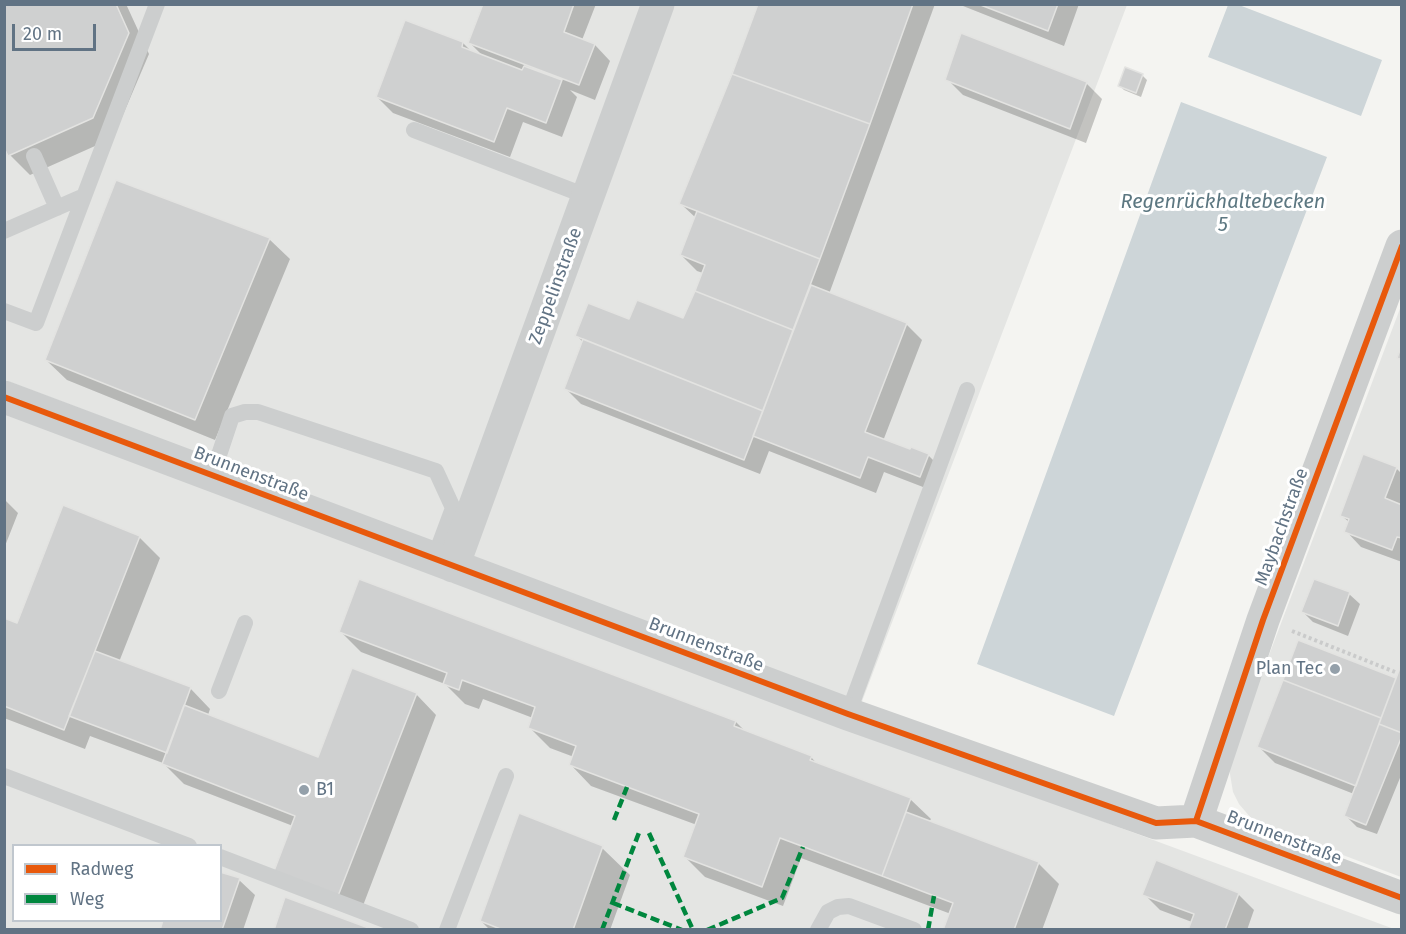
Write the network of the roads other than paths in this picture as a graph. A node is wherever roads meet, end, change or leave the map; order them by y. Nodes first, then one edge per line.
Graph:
1 (157, 4) edge
2 (658, 4) edge
3 (414, 130) dead end
4 (34, 156) dead end
5 (84, 196) junction
6 (589, 198) junction
7 (57, 208) junction
8 (4, 231) edge
9 (1401, 246) edge
10 (4, 311) edge
11 (967, 390) dead end
12 (4, 397) edge
13 (212, 476) junction
14 (444, 563) junction
15 (245, 623) dead end
16 (219, 691) dead end
17 (848, 714) junction
18 (4, 776) edge
19 (507, 776) dead end
20 (1196, 821) junction
21 (184, 844) edge
22 (222, 858) edge
23 (1401, 898) edge
24 (411, 930) edge
25 (447, 930) edge
26 (818, 930) edge
27 (914, 930) edge

1 - 5 lane
2 - 6 street, Zeppelinstraße
3 - 6 lane
4 - 7 lane
5 - 7 lane
5 - 10 lane
6 - 14 street, Zeppelinstraße
7 - 8 lane
9 - 20 street, Maybachstraße
11 - 17 lane
12 - 13 street, Brunnenstraße
13 - 14 street, Brunnenstraße
13 - 14 lane
14 - 17 street, Brunnenstraße
15 - 16 lane
17 - 20 street, Brunnenstraße
18 - 21 lane
19 - 25 lane
20 - 23 street, Brunnenstraße
22 - 24 lane
26 - 27 lane

